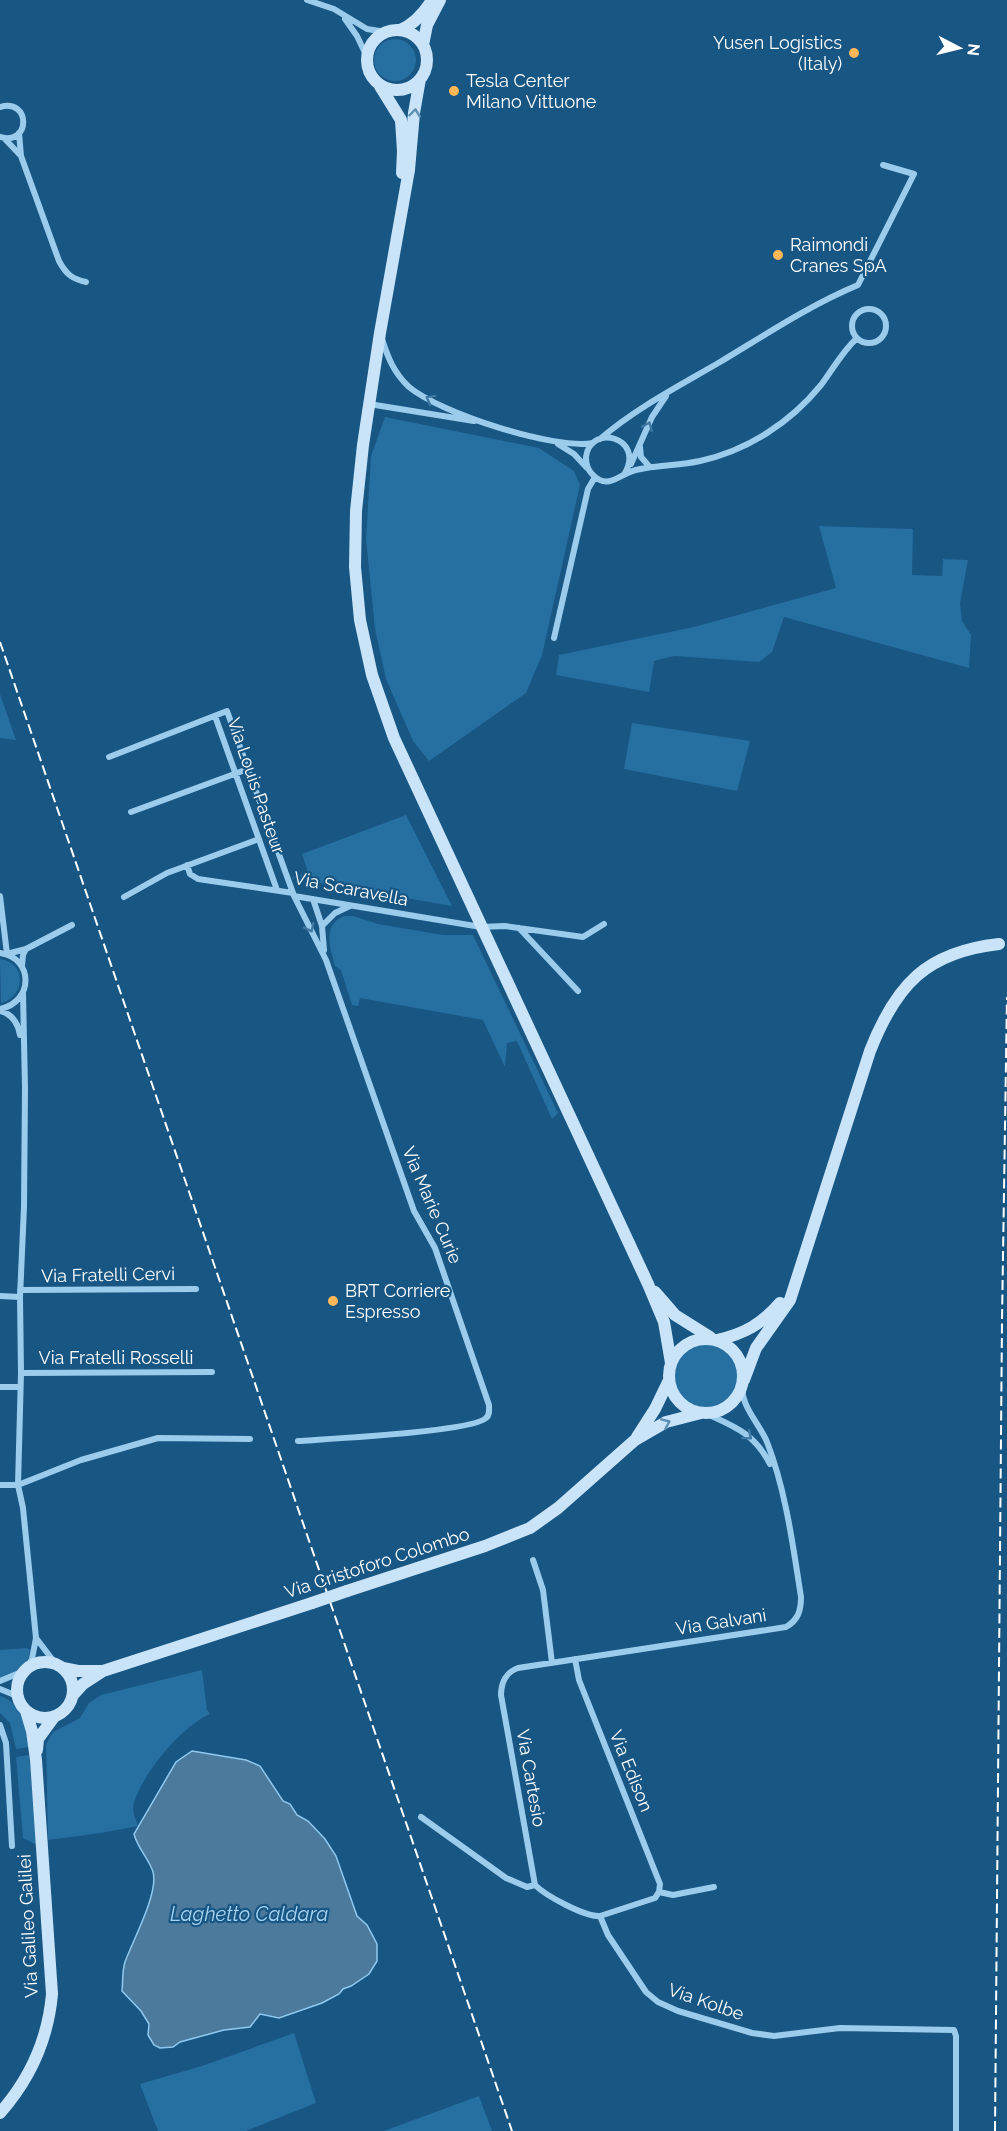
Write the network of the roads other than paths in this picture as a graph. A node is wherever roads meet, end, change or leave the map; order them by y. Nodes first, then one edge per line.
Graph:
1 (307, 0) edge
2 (432, 0) edge
3 (440, 0) edge
4 (343, 16) junction
5 (400, 30) junction
6 (386, 32) junction
7 (423, 45) junction
8 (367, 57) junction
9 (420, 79) junction
10 (379, 85) junction
11 (0, 98) edge
12 (11, 106) junction
13 (0, 107) edge
14 (19, 133) junction
15 (2, 138) edge
16 (21, 156) junction
17 (883, 165) dead end
18 (398, 233) junction
19 (86, 282) dead end
20 (381, 333) junction
21 (858, 339) junction
22 (675, 389) junction
23 (369, 404) junction
24 (484, 423) junction
25 (549, 440) junction
26 (596, 441) junction
27 (640, 445) junction
28 (632, 455) junction
29 (651, 466) junction
30 (589, 470) junction
31 (627, 470) junction
32 (595, 477) junction
33 (554, 638) dead end
34 (215, 716) junction
35 (109, 757) dead end
36 (248, 769) junction
37 (235, 773) junction
38 (131, 812) dead end
39 (273, 837) junction
40 (260, 840) junction
41 (187, 865) junction
42 (277, 890) junction
43 (294, 894) junction
44 (0, 896) edge
45 (124, 897) dead end
46 (313, 899) junction
47 (351, 906) junction
48 (604, 924) dead end
49 (72, 925) dead end
50 (322, 926) junction
51 (481, 927) junction
52 (519, 928) junction
53 (999, 944) dead end
54 (26, 949) junction
55 (4, 953) edge
56 (326, 960) junction
57 (22, 966) junction
58 (578, 991) dead end
59 (23, 993) junction
60 (0, 1010) edge
61 (23, 1053) junction
62 (648, 1284) junction
63 (195, 1289) dead end
64 (794, 1290) junction
65 (20, 1294) junction
66 (0, 1296) edge
67 (715, 1339) junction
68 (671, 1363) junction
69 (212, 1372) dead end
70 (21, 1373) junction
71 (669, 1380) junction
72 (743, 1384) junction
73 (0, 1387) edge
74 (20, 1387) junction
75 (703, 1413) junction
76 (250, 1439) dead end
77 (634, 1440) junction
78 (298, 1441) dead end
79 (776, 1476) junction
80 (0, 1485) edge
81 (18, 1485) junction
82 (533, 1560) dead end
83 (36, 1638) junction
84 (575, 1659) junction
85 (552, 1663) junction
86 (59, 1666) junction
87 (26, 1669) junction
88 (103, 1671) junction
89 (506, 1677) joint
90 (0, 1681) edge
91 (0, 1689) edge
92 (73, 1695) junction
93 (17, 1696) junction
94 (26, 1711) junction
95 (54, 1717) junction
96 (0, 1725) edge
97 (36, 1760) junction
98 (421, 1817) dead end
99 (12, 1846) dead end
100 (536, 1885) junction
101 (714, 1887) dead end
102 (659, 1892) junction
103 (600, 1916) junction
104 (0, 2113) edge
105 (956, 2131) edge

1 - 4 street
2 - 5 street
3 - 7 street
4 - 6 street
4 - 8 street
5 - 6 street
5 - 7 street
6 - 8 street
7 - 9 street
8 - 10 street
9 - 10 street
18 -> 9 street
10 - 18 street
11 - 12 street
12 - 13 street
12 - 14 street
14 - 15 street
14 - 16 street
15 - 16 street
16 - 19 street
17 - 22 street
18 - 20 street
20 - 23 street
24 -> 20 street
21 - 21 street
21 - 29 street
22 - 26 street
27 -> 22 street
23 - 24 street
23 - 51 street
24 - 25 street
25 - 26 street
25 - 30 street
26 - 28 street
26 - 30 street
27 - 28 street
27 - 29 street
28 - 29 street
28 - 31 street
29 - 31 street
30 - 32 street
31 - 32 street
32 - 33 street
34 - 35 street
34 - 36 street, Via Louis Pasteur
34 - 37 street, Via Louis Pasteur
36 - 37 street
36 - 39 street, Via Louis Pasteur
37 - 38 street
37 - 40 street, Via Louis Pasteur
39 - 40 street
39 - 43 street, Via Louis Pasteur
40 - 41 street
40 - 42 street, Via Louis Pasteur
41 - 42 street, Via Scaravella
41 - 45 street
42 - 43 street, Via Scaravella
43 - 46 street, Via Scaravella
43 -> 56 street, Via Marie Curie
44 - 55 street
46 - 47 street, Via Scaravella
46 - 50 street
47 - 50 street
47 - 51 street, Via Scaravella
48 - 52 street, Via Scaravella
49 - 54 street
50 - 56 street
51 - 52 street, Via Scaravella
51 - 62 street
52 - 58 street
53 - 64 street
54 - 55 street
54 - 57 street
55 - 57 street
56 - 78 street, Via Marie Curie
57 - 59 street
59 - 60 street
59 - 61 street
60 - 61 street
61 - 65 street
62 - 67 street
62 - 68 street
63 - 65 street, Via Fratelli Cervi
64 - 67 street
64 - 72 street
65 - 66 street, Via Fratelli Cervi
65 - 70 street
67 - 68 street
67 - 72 street
68 - 71 street
69 - 70 street, Via Fratelli Rosselli
70 - 74 street
71 - 75 street
71 - 77 street, Via Cristoforo Colombo
72 - 75 street
72 - 79 street, Via Galvani
73 - 74 street
74 - 81 street
77 -> 75 street, Via Cristoforo Colombo
75 -> 79 street, Via Galvani
76 - 81 street
77 - 88 street, Via Cristoforo Colombo, bridge
79 - 84 street, Via Galvani
80 - 81 street
81 - 83 street
82 - 85 street
83 - 86 street
83 - 87 street
84 - 85 street, Via Galvani
84 - 102 street, Via Edison
85 - 89 street, Via Galvani
86 - 87 street
86 - 88 street, Via Cristoforo Colombo
86 - 92 street
87 - 90 street
87 - 93 street
88 - 92 street, Via Cristoforo Colombo
89 - 100 street, Via Cartesio
91 - 93 street
92 - 95 street
93 - 94 street
94 - 95 street
94 - 97 street, Via Galileo Galilei
95 - 97 street, Via Galileo Galilei
96 - 99 street
97 - 104 street, Via Galileo Galilei
98 - 100 street
100 - 103 street
101 - 102 street
102 - 103 street
103 - 105 street, Via Kolbe

